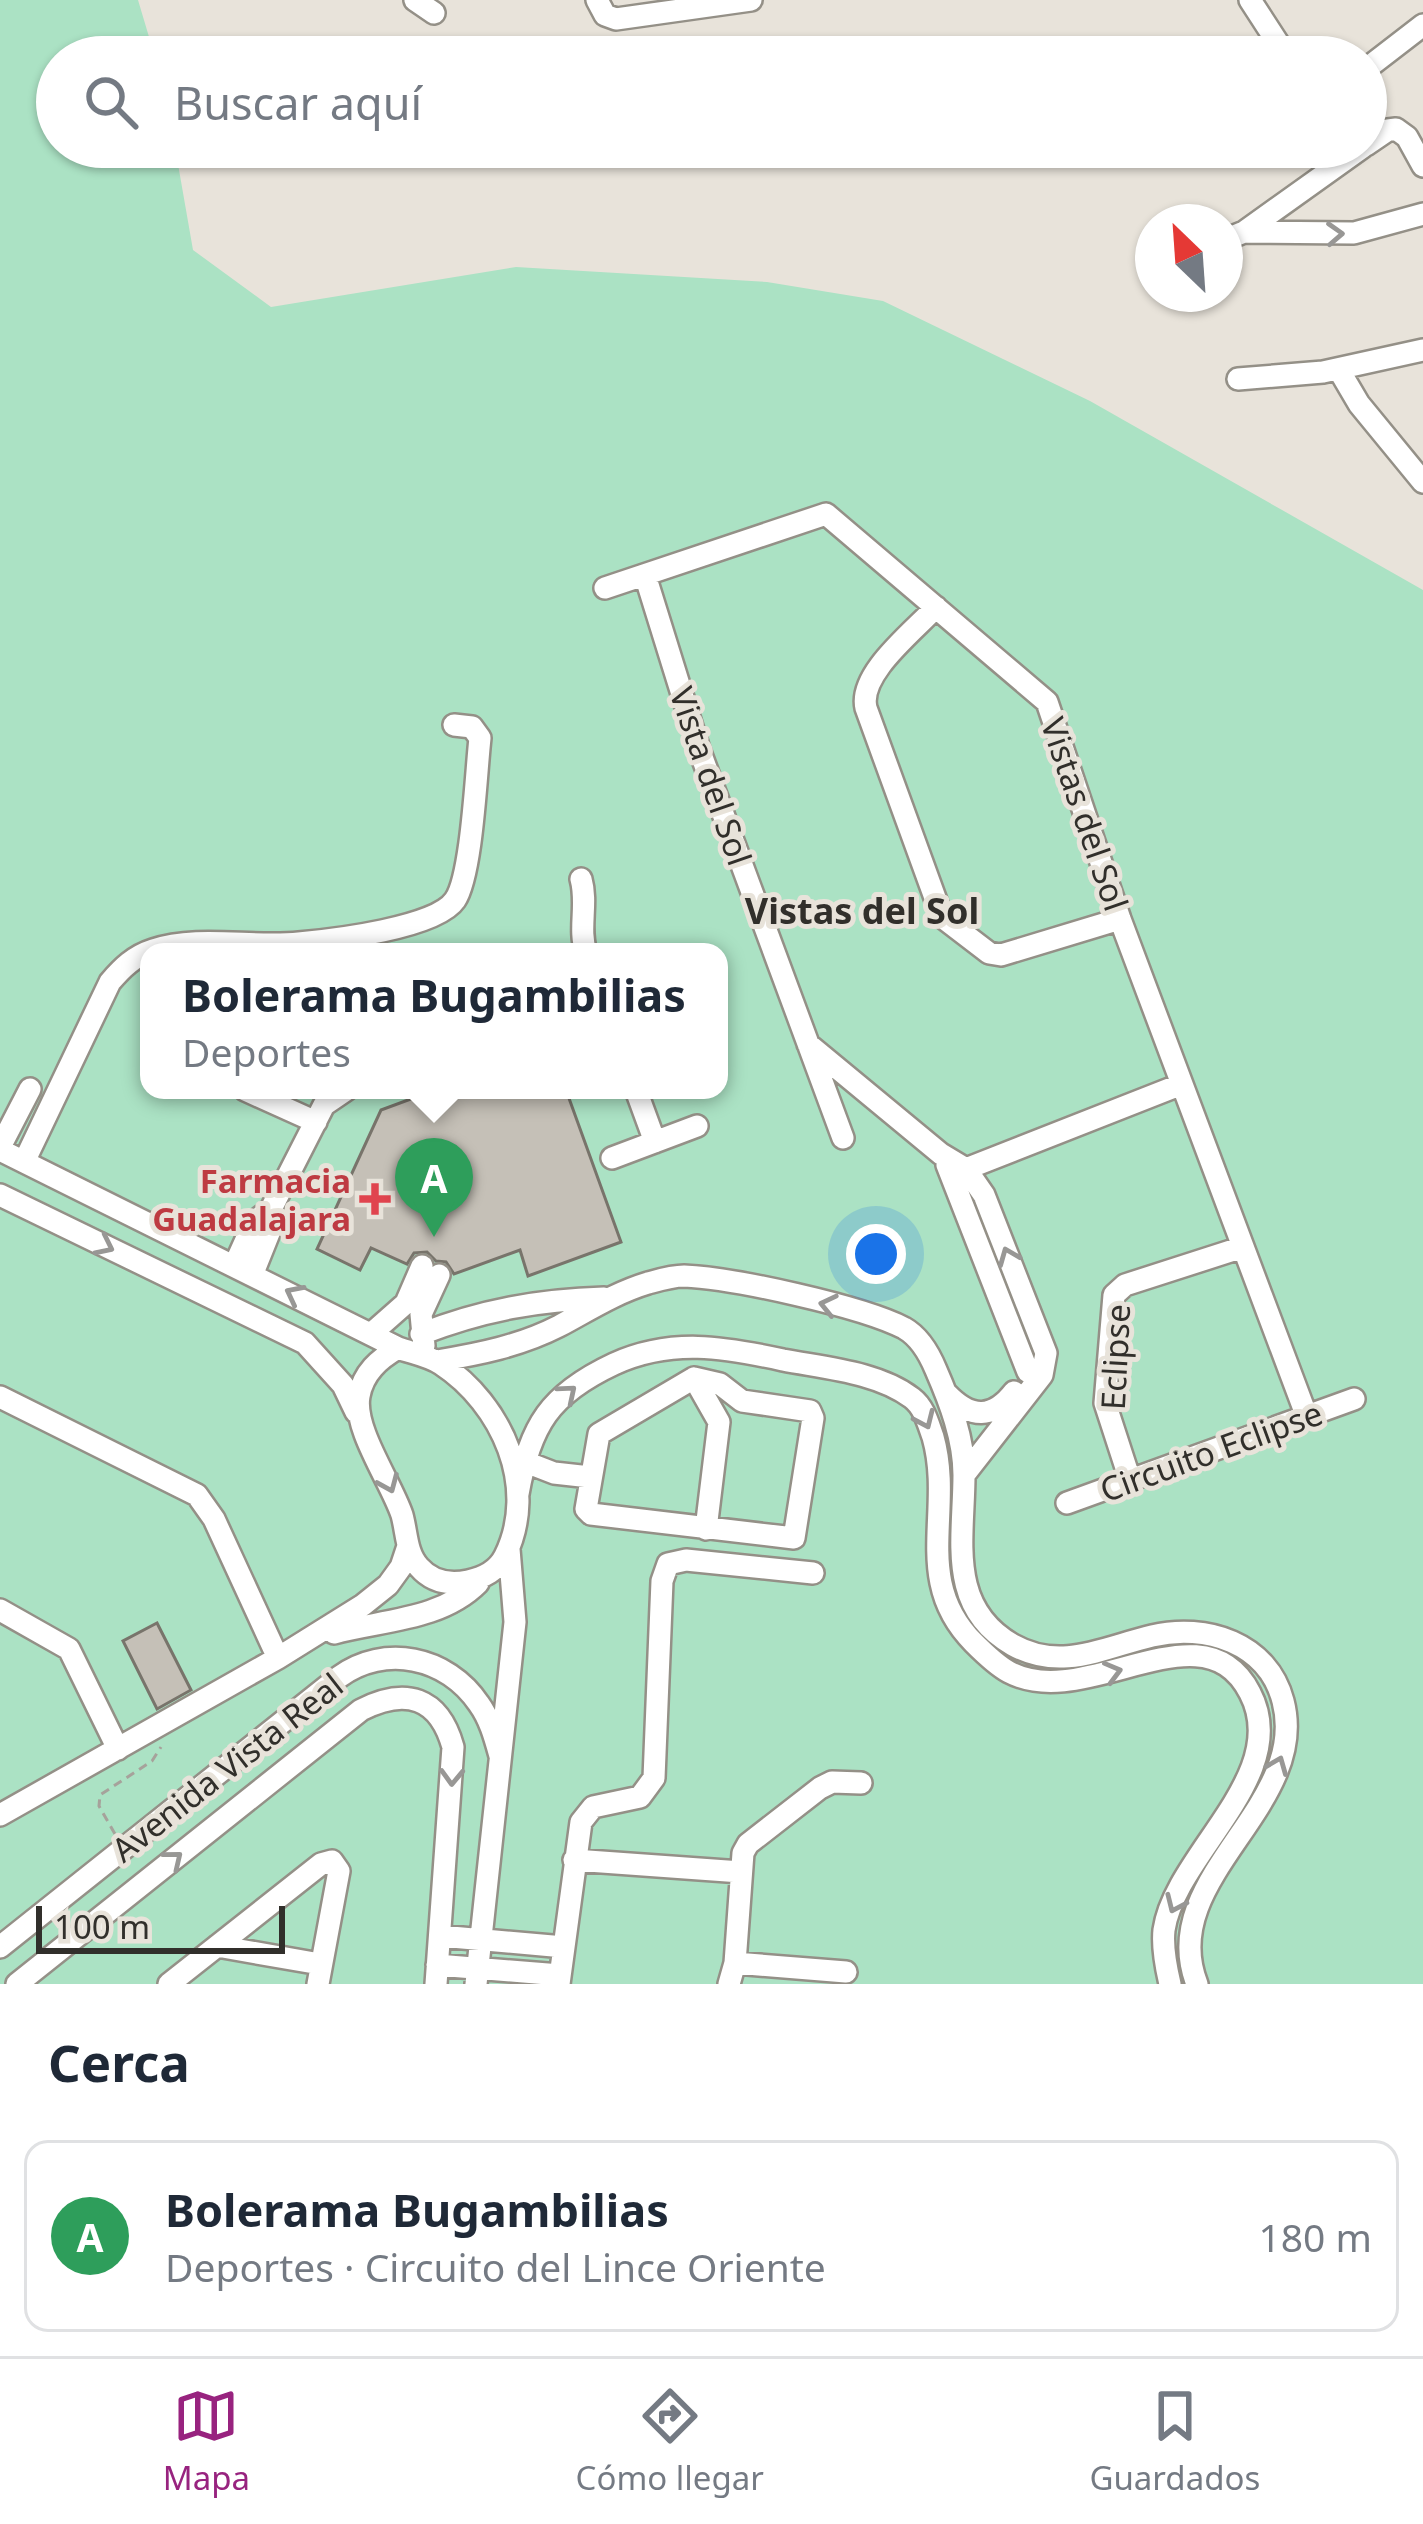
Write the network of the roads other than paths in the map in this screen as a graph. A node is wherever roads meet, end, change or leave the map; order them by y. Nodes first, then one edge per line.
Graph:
1 (751, 0) edge
2 (1250, 0) edge
3 (601, 8) edge
4 (1423, 26) edge
5 (1273, 36) edge
6 (1387, 53) edge
7 (1387, 131) edge
8 (1423, 166) edge
9 (1333, 168) edge
10 (1423, 214) edge
11 (1243, 231) edge
12 (1243, 236) edge
13 (1423, 350) edge
14 (1339, 370) junction
15 (1238, 380) dead end
16 (1423, 482) edge
17 (645, 575) junction
18 (605, 588) dead end
19 (937, 607) junction
20 (454, 724) dead end
21 (581, 879) dead end
22 (1120, 919) junction
23 (304, 943) edge
24 (583, 943) edge
25 (140, 956) edge
26 (808, 1044) junction
27 (1182, 1084) junction
28 (30, 1089) dead end
29 (265, 1099) edge
30 (333, 1099) edge
31 (639, 1099) edge
32 (316, 1122) junction
33 (697, 1126) dead end
34 (843, 1138) dead end
35 (655, 1142) junction
36 (0, 1148) edge
37 (612, 1158) dead end
38 (25, 1162) junction
39 (953, 1166) junction
40 (0, 1196) edge
41 (1243, 1247) junction
42 (244, 1269) junction
43 (604, 1298) junction
44 (372, 1333) junction
45 (422, 1334) junction
46 (398, 1348) junction
47 (432, 1359) junction
48 (1035, 1374) junction
49 (694, 1378) junction
50 (947, 1394) junction
51 (0, 1396) edge
52 (1354, 1399) dead end
53 (1307, 1417) junction
54 (358, 1418) junction
55 (523, 1462) junction
56 (964, 1475) junction
57 (590, 1477) junction
58 (1130, 1480) junction
59 (518, 1494) junction
60 (1067, 1503) dead end
61 (706, 1529) junction
62 (408, 1546) junction
63 (508, 1547) junction
64 (813, 1573) dead end
65 (487, 1574) junction
66 (0, 1610) edge
67 (313, 1638) junction
68 (278, 1658) junction
69 (118, 1749) junction
70 (500, 1756) junction
71 (860, 1783) dead end
72 (0, 1815) edge
73 (574, 1860) junction
74 (741, 1872) junction
75 (440, 1936) junction
76 (481, 1940) junction
77 (518, 1943) junction
78 (2, 1946) edge
79 (217, 1946) junction
80 (564, 1947) junction
81 (516, 1972) junction
82 (846, 1972) dead end
83 (732, 1973) edge
84 (319, 1974) edge
85 (437, 1974) edge
86 (477, 1976) edge
87 (560, 1980) edge
88 (26, 1981) edge
89 (169, 1984) edge
90 (1170, 1984) edge
91 (1197, 1984) edge

1 - 3 street
2 - 5 street
4 - 6 street
7 - 8 street
9 - 11 street
12 -> 10 street
13 - 14 street
14 - 15 street
14 - 16 street
17 - 18 street, Vistas del Sol
17 - 19 street, Vistas del Sol
17 - 26 street, Vista del Sol
19 - 22 street, Vistas del Sol
19 - 22 street
20 - 23 street
21 - 24 street
22 - 27 street, Vistas del Sol
25 - 38 street
26 - 34 street, Vista del Sol
26 - 39 street
27 - 39 street
27 - 41 street, Vistas del Sol
28 - 36 street
29 - 32 street
30 - 32 street
31 - 35 street
32 - 42 street
33 - 35 street
35 - 37 street
36 - 38 street
38 - 42 street
39 - 48 street
40 -> 54 street
41 - 53 street, Vistas del Sol
41 - 58 street, Eclipse
44 -> 42 street
43 - 45 street
43 - 47 street
50 -> 43 street
44 - 45 street
44 - 46 street
45 - 47 street
46 - 47 street
46 - 54 street
47 - 59 street
48 - 50 street
48 - 56 street
49 - 57 street
49 - 61 street
49 - 61 street
50 - 56 street
51 - 68 street
52 - 53 street, Circuito Eclipse
53 - 58 street, Circuito Eclipse
54 -> 62 street
55 - 57 street
55 - 59 street
55 -> 90 street
91 -> 56 street
57 - 61 street
58 - 60 street, Circuito Eclipse
59 - 63 street
62 - 65 street
62 - 67 street
63 - 65 street
63 - 70 street
64 - 73 street
65 - 67 street
66 - 69 street
67 - 68 street
68 - 69 street
69 - 72 street
70 - 76 street
70 - 78 street, Avenida Vista Real
71 - 74 street
73 - 74 street
73 - 80 street
74 - 83 street
75 - 76 street
75 - 85 street, Avenida Vista Real
88 -> 75 street, Avenida Vista Real
76 - 77 street
76 - 86 street
77 - 80 street
77 - 81 street
78 - 88 street
79 - 84 street
79 - 84 street
79 - 89 street
80 - 87 street
81 - 86 street
81 - 87 street
82 - 83 street
85 - 86 street

